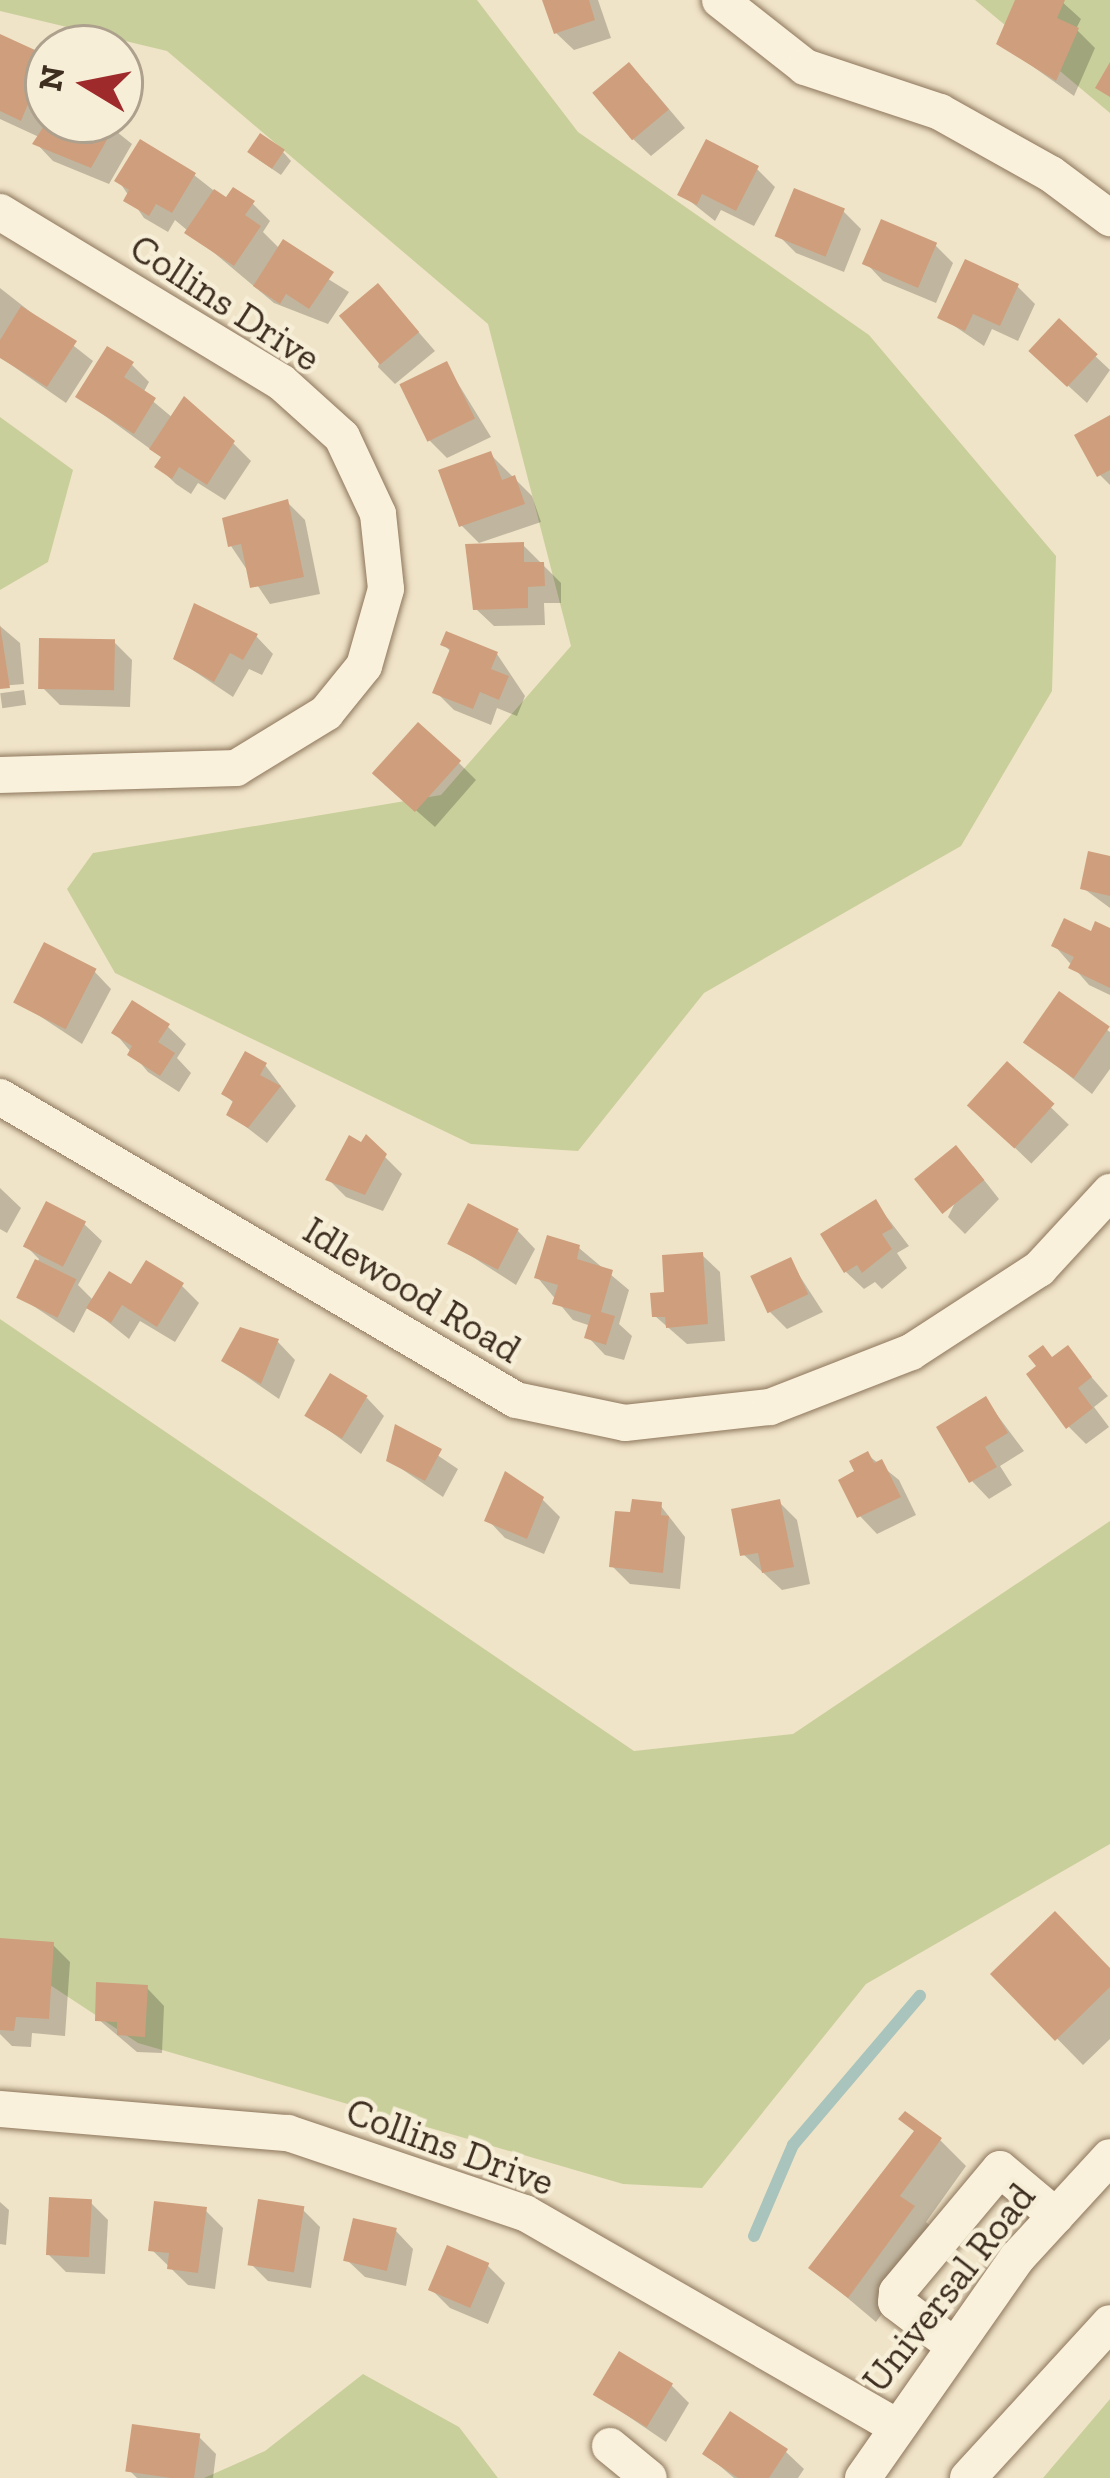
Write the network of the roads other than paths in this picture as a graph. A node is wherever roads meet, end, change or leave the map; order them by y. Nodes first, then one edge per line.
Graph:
1 (720, 0) edge
2 (0, 212) edge
3 (1110, 218) edge
4 (0, 775) edge
5 (0, 1097) edge
6 (1110, 1192) edge
7 (0, 2109) edge
8 (1110, 2157) edge
9 (1056, 2216) junction
10 (1110, 2323) edge
11 (953, 2345) junction
12 (894, 2426) junction
13 (610, 2446) dead end
14 (649, 2478) edge
15 (863, 2478) edge
16 (968, 2478) edge

1 - 3 street
2 - 4 street, Collins Drive
5 - 6 street, Idlewood Road
7 - 12 street, Collins Drive
8 - 9 street, Universal Road
9 - 11 street, Universal Road
9 - 11 street
10 - 16 street
11 - 12 street, Universal Road
12 - 15 street, Universal Road
13 - 14 street

